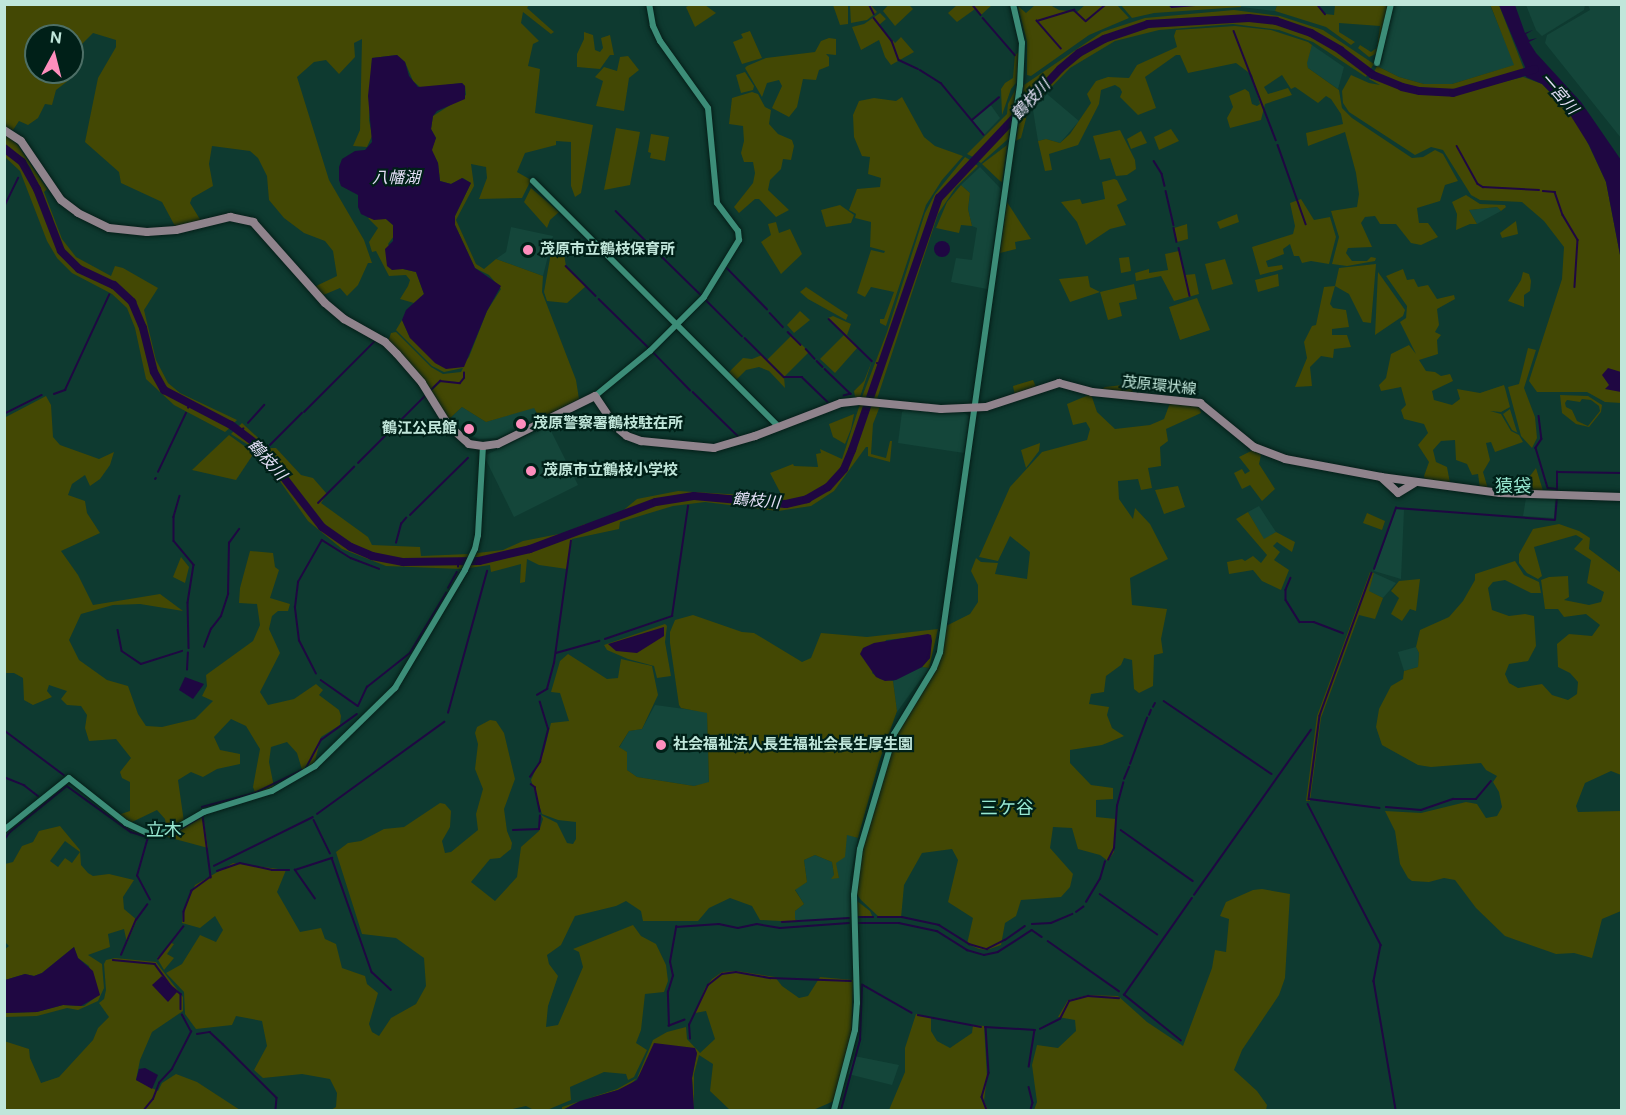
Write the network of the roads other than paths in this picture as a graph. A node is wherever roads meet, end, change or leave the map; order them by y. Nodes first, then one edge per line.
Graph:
1 (649, 4) edge
2 (1013, 4) edge
3 (1391, 4) edge
4 (1377, 63) dead end
5 (4, 130) edge
6 (533, 181) dead end
7 (676, 325) junction
8 (595, 396) junction
9 (975, 408) junction
10 (779, 427) junction
11 (483, 446) junction
12 (1381, 477) junction
13 (1416, 482) junction
14 (1622, 497) edge
15 (4, 830) edge
16 (834, 1110) edge

1 - 7 street
2 - 9 street
3 - 4 street
5 - 11 main road
6 - 7 street
7 - 8 street
7 - 10 street
8 - 10 main road, 茂原環状線
8 - 11 main road
9 - 10 main road, 茂原環状線
9 - 12 main road, 茂原環状線
9 - 16 street
11 - 15 street
12 - 13 main road, 茂原環状線
12 - 13 main road
13 - 14 main road, 茂原環状線

